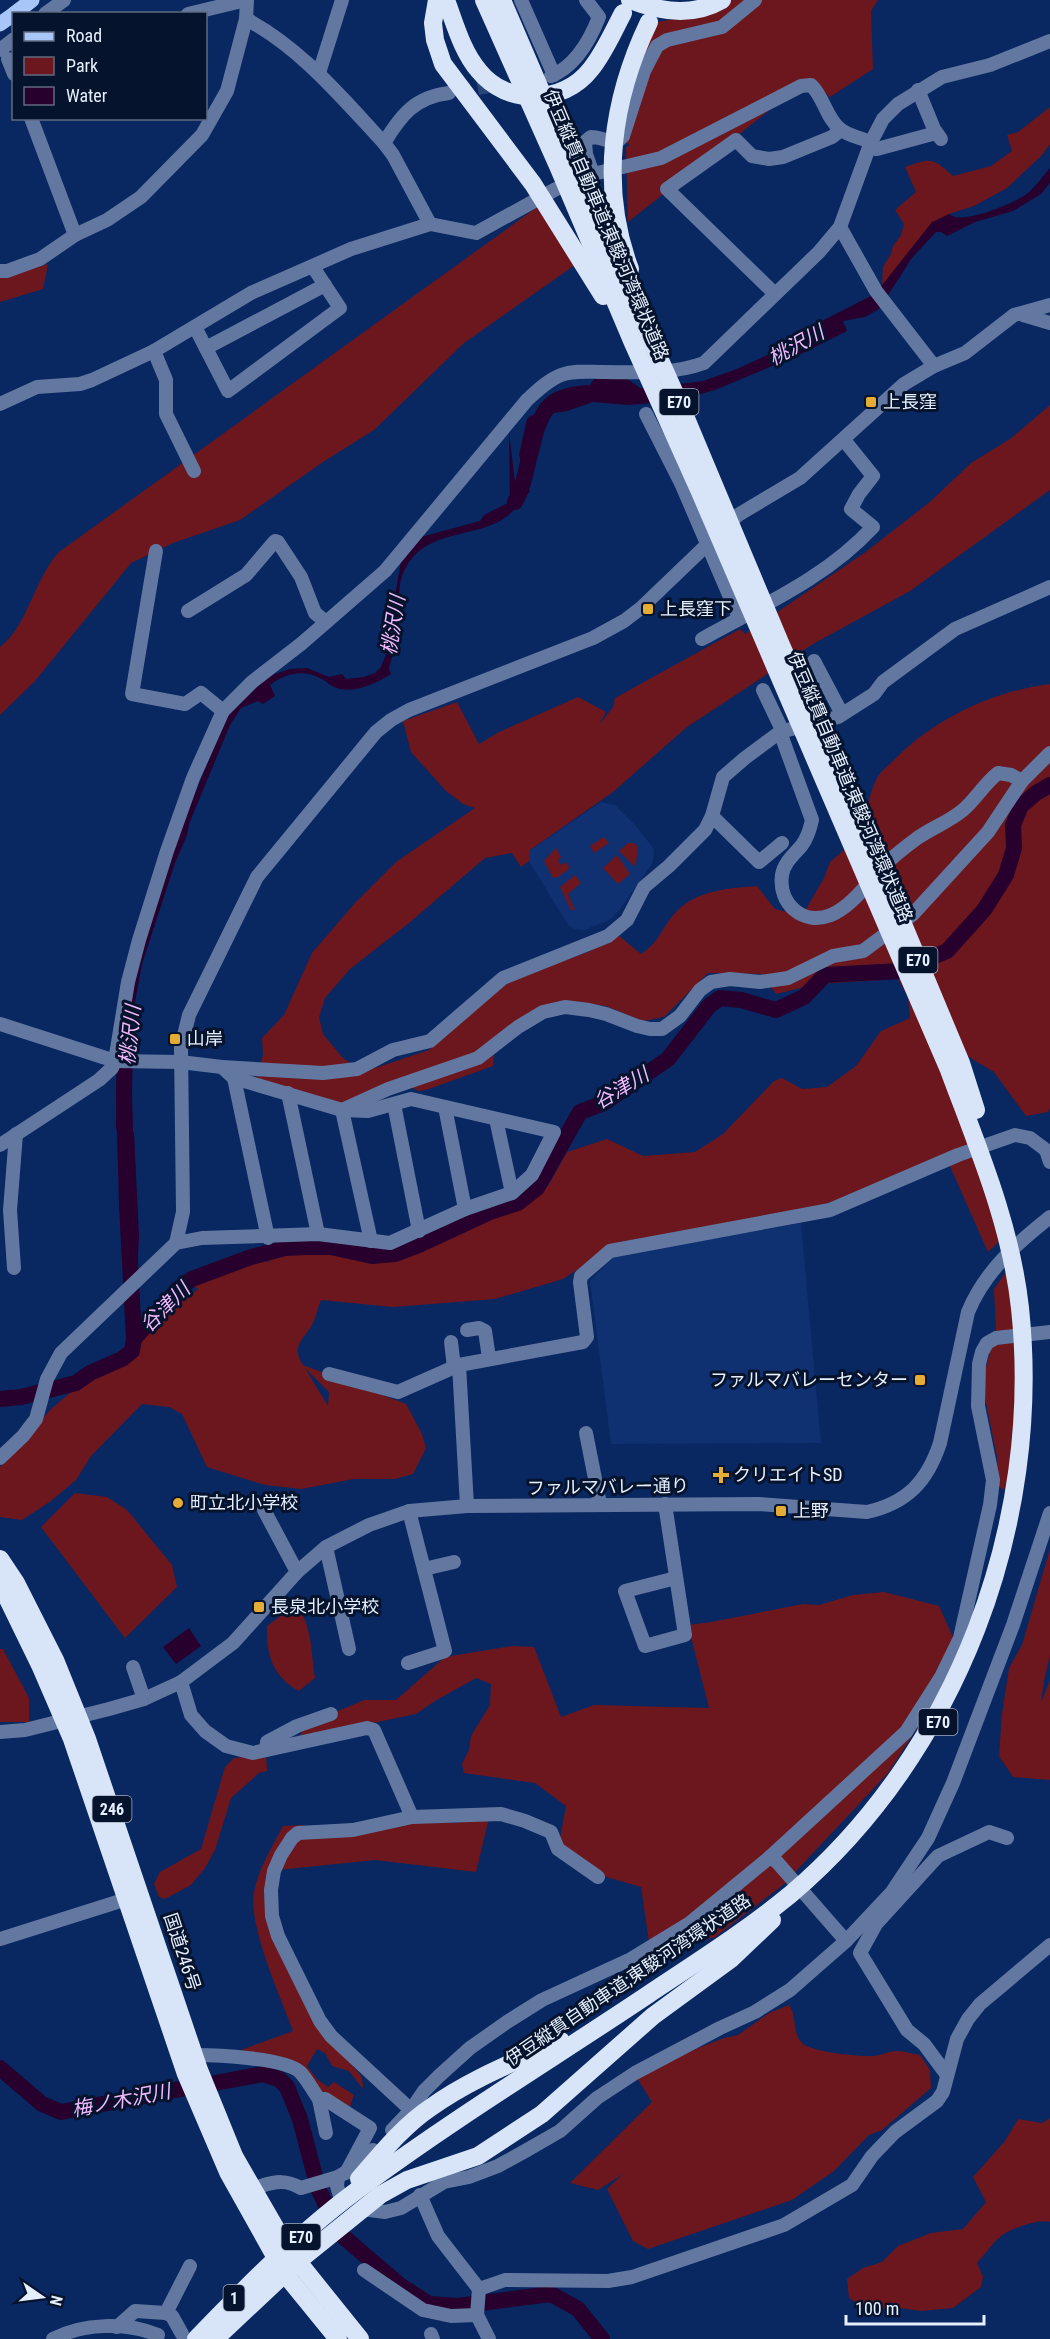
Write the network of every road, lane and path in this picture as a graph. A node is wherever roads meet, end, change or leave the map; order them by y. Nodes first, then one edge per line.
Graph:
1 (32, 0) edge
2 (64, 0) edge
3 (247, 0) edge
4 (342, 0) edge
5 (437, 0) edge
6 (446, 0) edge
7 (484, 0) edge
8 (502, 0) edge
9 (521, 0) edge
10 (586, 0) edge
11 (722, 0) edge
12 (755, 0) edge
13 (626, 7) edge
14 (17, 12) edge
15 (48, 12) edge
16 (196, 12) edge
17 (246, 19) junction
18 (649, 22) dead end
19 (1050, 41) edge
20 (5, 56) edge
21 (12, 70) edge
22 (319, 73) junction
23 (918, 90) junction
24 (449, 93) tunnel mouth
25 (32, 120) edge
26 (841, 130) junction
27 (384, 143) junction
28 (870, 145) junction
29 (565, 163) junction
30 (593, 174) junction
31 (430, 224) junction
32 (840, 227) junction
33 (75, 235) junction
34 (313, 267) junction
35 (0, 271) edge
36 (325, 285) junction
37 (775, 294) junction
38 (1050, 305) edge
39 (1021, 314) junction
40 (1050, 323) edge
41 (195, 327) junction
42 (633, 343) junction
43 (206, 348) junction
44 (154, 351) junction
45 (934, 366) junction
46 (0, 404) edge
47 (646, 414) dead end
48 (685, 416) junction
49 (844, 440) junction
50 (194, 471) dead end
51 (706, 545) junction
52 (156, 551) dead end
53 (1050, 587) edge
54 (188, 611) dead end
55 (739, 618) junction
56 (326, 622) junction
57 (702, 639) dead end
58 (775, 649) junction
59 (814, 662) dead end
60 (763, 690) dead end
61 (223, 711) junction
62 (840, 716) junction
63 (782, 732) junction
64 (1050, 753) edge
65 (1022, 781) junction
66 (712, 816) junction
67 (782, 843) dead end
68 (0, 1024) edge
69 (115, 1061) junction
70 (180, 1062) junction
71 (222, 1067) junction
72 (955, 1067) junction
73 (234, 1078) junction
74 (288, 1093) junction
75 (394, 1104) junction
76 (445, 1107) junction
77 (342, 1110) junction
78 (496, 1119) junction
79 (0, 1128) edge
80 (16, 1134) junction
81 (2, 1144) edge
82 (1050, 1162) edge
83 (512, 1193) junction
84 (465, 1209) junction
85 (1049, 1218) edge
86 (419, 1231) junction
87 (318, 1234) junction
88 (268, 1238) junction
89 (371, 1241) junction
90 (176, 1243) junction
91 (14, 1268) dead end
92 (467, 1330) dead end
93 (1050, 1332) edge
94 (451, 1342) dead end
95 (489, 1358) junction
96 (457, 1366) junction
97 (955, 1372) junction
98 (329, 1374) dead end
99 (979, 1377) junction
100 (586, 1433) dead end
101 (0, 1458) edge
102 (600, 1504) junction
103 (665, 1504) junction
104 (467, 1506) junction
105 (264, 1510) dead end
106 (409, 1511) junction
107 (1050, 1513) edge
108 (326, 1548) junction
109 (0, 1559) edge
110 (454, 1562) dead end
111 (424, 1569) junction
112 (297, 1572) junction
113 (676, 1578) junction
114 (0, 1583) edge
115 (349, 1649) dead end
116 (408, 1662) dead end
117 (133, 1667) dead end
118 (181, 1683) junction
119 (144, 1699) junction
120 (331, 1714) dead end
121 (0, 1732) edge
122 (266, 1750) junction
123 (412, 1817) junction
124 (1007, 1838) dead end
125 (774, 1860) junction
126 (598, 1877) dead end
127 (134, 1897) junction
128 (794, 1901) junction
129 (871, 1921) junction
130 (0, 1939) edge
131 (846, 1941) junction
132 (1050, 1945) edge
133 (623, 2011) junction
134 (193, 2066) junction
135 (947, 2075) junction
136 (319, 2099) junction
137 (411, 2110) junction
138 (326, 2133) dead end
139 (418, 2149) junction
140 (341, 2176) junction
141 (261, 2186) dead end
142 (420, 2195) junction
143 (341, 2199) junction
144 (362, 2209) junction
145 (286, 2260) junction
146 (190, 2266) dead end
147 (364, 2270) dead end
148 (479, 2291) junction
149 (166, 2313) junction
150 (477, 2313) junction
151 (117, 2327) junction
152 (158, 2335) dead end
153 (201, 2336) edge
154 (53, 2339) edge
155 (338, 2339) edge
156 (360, 2339) edge
157 (489, 2339) edge

1 - 14 main road
2 - 15 street
3 - 16 street
3 - 17 street
4 - 22 street
5 - 42 highway
6 - 13 highway
7 - 29 highway, 伊豆縦貫自動車道;東駿河湾環状道路 / E70
8 - 29 highway, 伊豆縦貫自動車道;東駿河湾環状道路 / E70
9 - 10 street
11 - 13 highway
12 - 30 street
17 - 22 street
17 - 33 street
18 - 48 highway
19 - 23 street
20 - 21 street
22 - 27 street
23 - 28 street
23 - 28 street
24 - 27 street
25 - 33 street
26 - 28 street
26 - 30 street
26 - 37 street
27 - 31 street
28 - 32 street
29 - 42 highway, 伊豆縦貫自動車道;東駿河湾環状道路 / E70
29 - 48 highway, 伊豆縦貫自動車道;東駿河湾環状道路 / E70
30 - 31 street
31 - 34 street
32 - 37 street
32 - 45 street
33 - 35 street
34 - 36 street
34 - 41 street
36 - 43 street
36 - 43 street
37 - 56 street
38 - 39 street
39 - 40 street
39 - 45 street
41 - 43 street
41 - 44 street
42 - 58 highway, 伊豆縦貫自動車道;東駿河湾環状道路 / E70
44 - 46 street
44 - 50 street
45 - 49 street
47 - 51 street
48 - 58 highway, 伊豆縦貫自動車道;東駿河湾環状道路 / E70
49 - 51 street
49 - 55 street
51 - 55 street
51 - 70 street
52 - 61 street
53 - 62 street
54 - 56 street
55 - 57 street
56 - 61 street
58 - 72 highway, 伊豆縦貫自動車道;東駿河湾環状道路 / E70
59 - 62 street
60 - 63 street
61 - 69 street
62 - 63 street
63 - 65 street
63 - 66 street
64 - 65 street
65 - 77 street
66 - 67 street
66 - 71 street
68 - 69 street
69 - 70 street
69 - 80 street
70 - 71 street
70 - 90 street
71 - 73 street
72 - 128 highway, 伊豆縦貫自動車道;東駿河湾環状道路 / E70
72 - 133 highway, 伊豆縦貫自動車道;東駿河湾環状道路 / E70
73 - 74 street
73 - 88 street
74 - 77 street
74 - 87 street
75 - 76 street
75 - 77 street
75 - 86 street
76 - 78 street
76 - 84 street
77 - 89 street
78 - 83 street
78 - 83 street
79 - 81 street
80 - 81 street
80 - 91 street
82 - 95 street
83 - 84 street
84 - 86 street
85 - 97 street, ファルマバレー通り
86 - 89 street
87 - 88 street
87 - 89 street
88 - 90 street
90 - 101 street
92 - 95 street
93 - 99 street
94 - 96 street
95 - 96 street
96 - 98 street
96 - 104 street
97 - 99 street
97 - 103 street, ファルマバレー通り
99 - 125 street
100 - 102 street
102 - 103 street, ファルマバレー通り
102 - 104 street, ファルマバレー通り
103 - 113 street
104 - 106 street, ファルマバレー通り
105 - 112 street
106 - 108 street, ファルマバレー通り
106 - 111 street
107 - 129 street
108 - 112 street, ファルマバレー通り
108 - 115 street
109 - 127 highway, 国道246号 / 246
110 - 111 street
111 - 116 street
112 - 118 street, ファルマバレー通り
113 - 113 street
114 - 127 highway, 国道246号 / 246
117 - 119 street
118 - 119 street, ファルマバレー通り
118 - 122 street
119 - 121 street, ファルマバレー通り
120 - 122 street
122 - 123 street
123 - 126 street
123 - 137 street
124 - 129 street
125 - 131 street
125 - 137 street
127 - 130 street
127 - 134 highway, 国道246号 / 246
128 - 139 highway, 伊豆縦貫自動車道;東駿河湾環状道路 / E70
128 - 144 highway
129 - 131 street
129 - 135 street
131 - 142 street
132 - 135 street
133 - 139 highway, 伊豆縦貫自動車道;東駿河湾環状道路 / E70
133 - 143 highway
134 - 136 street
134 - 145 highway, 国道246号 / 246
135 - 148 street
136 - 138 street
136 - 140 street
137 - 140 street
139 - 153 highway, 伊豆縦貫自動車道;東駿河湾環状道路 / E70
140 - 141 street
140 - 143 street
142 - 144 street
142 - 148 street
143 - 145 highway, 1
144 - 145 highway, 1
145 - 153 highway, 1
145 - 155 highway, 国道246号 / 246
145 - 156 highway, 国道246号 / 246
146 - 149 street
147 - 150 street
148 - 150 street
149 - 151 street
149 - 153 street
150 - 157 street
151 - 152 street
151 - 154 street

